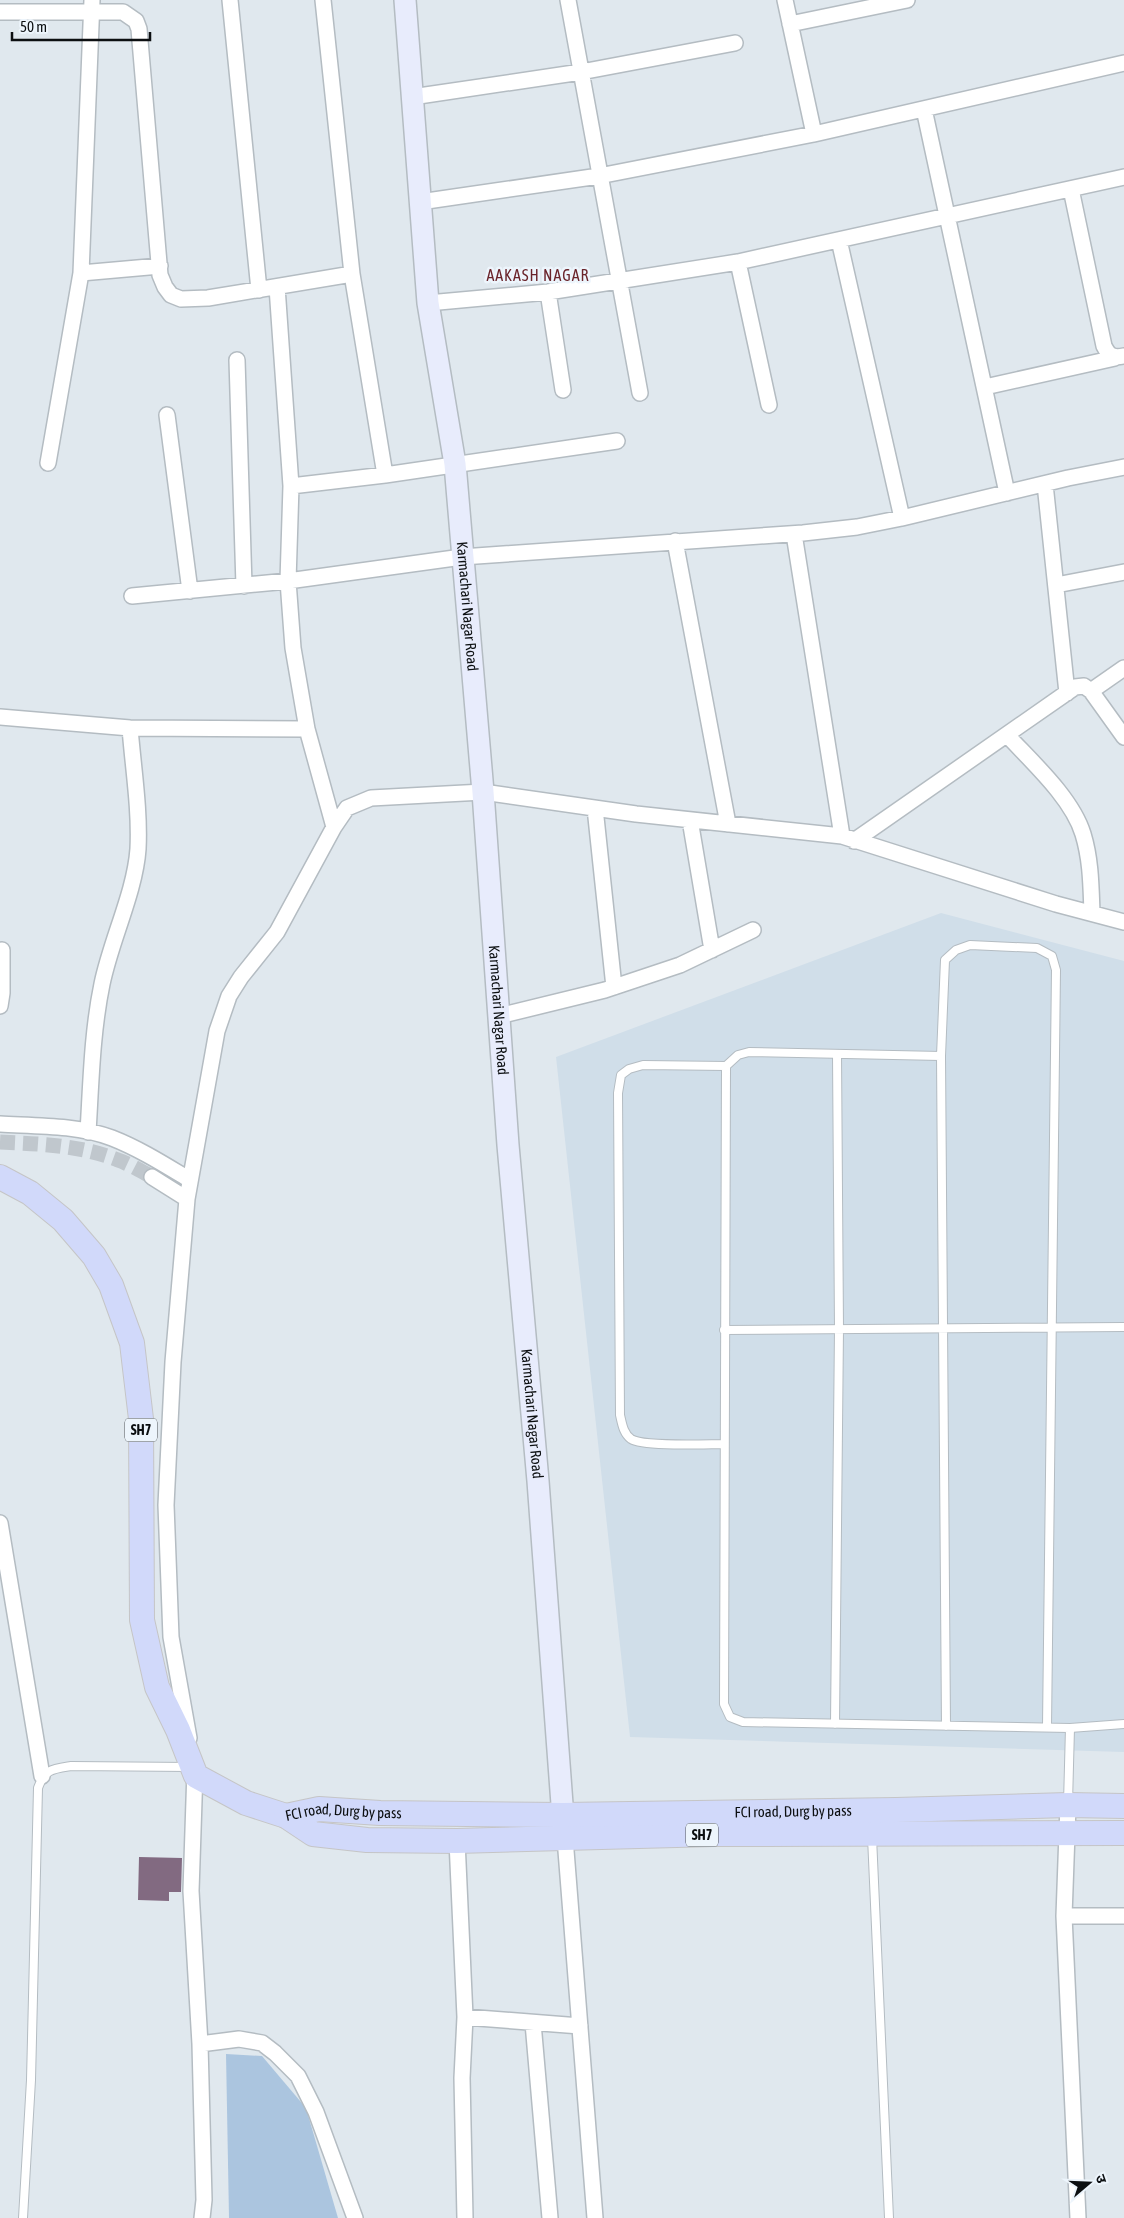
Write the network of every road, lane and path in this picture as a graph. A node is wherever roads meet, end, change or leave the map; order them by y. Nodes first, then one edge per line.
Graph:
1 (230, 0) edge
2 (323, 0) edge
3 (405, 0) edge
4 (568, 0) edge
5 (785, 0) edge
6 (907, 0) edge
7 (880, 3) edge
8 (92, 7) edge
9 (0, 12) edge
10 (790, 24) junction
11 (735, 43) dead end
12 (1124, 63) edge
13 (581, 72) junction
14 (412, 97) junction
15 (924, 109) junction
16 (814, 134) junction
17 (600, 176) junction
18 (1124, 177) edge
19 (1071, 189) junction
20 (420, 202) junction
21 (949, 216) junction
22 (839, 240) junction
23 (738, 262) junction
24 (160, 266) junction
25 (81, 273) junction
26 (352, 274) junction
27 (618, 281) junction
28 (277, 287) junction
29 (259, 290) junction
30 (548, 292) junction
31 (428, 303) junction
32 (1119, 357) edge
33 (237, 360) dead end
34 (985, 387) junction
35 (563, 390) dead end
36 (640, 393) dead end
37 (769, 405) dead end
38 (166, 415) dead end
39 (617, 441) dead end
40 (48, 463) dead end
41 (456, 464) junction
42 (1124, 467) edge
43 (386, 475) junction
44 (1045, 484) junction
45 (290, 486) junction
46 (1007, 493) junction
47 (902, 518) junction
48 (794, 534) junction
49 (674, 541) junction
50 (462, 557) junction
51 (1124, 572) edge
52 (288, 581) junction
53 (1056, 585) junction
54 (244, 586) junction
55 (190, 591) junction
56 (132, 596) dead end
57 (1124, 668) edge
58 (1091, 691) junction
59 (1067, 693) junction
60 (0, 718) edge
61 (130, 728) junction
62 (307, 729) junction
63 (1007, 734) junction
64 (1124, 737) edge
65 (483, 792) junction
66 (595, 808) junction
67 (690, 820) junction
68 (728, 824) junction
69 (334, 827) junction
70 (848, 839) junction
71 (1092, 913) junction
72 (1124, 922) edge
73 (753, 930) dead end
74 (2, 950) dead end
75 (712, 950) junction
76 (614, 987) junction
77 (0, 1006) edge
78 (498, 1016) junction
79 (837, 1054) junction
80 (941, 1056) junction
81 (726, 1066) junction
82 (0, 1124) edge
83 (88, 1132) junction
84 (0, 1177) edge
85 (152, 1177) tunnel mouth
86 (190, 1180) junction
87 (187, 1199) junction
88 (1124, 1327) edge
89 (943, 1328) junction
90 (1051, 1328) junction
91 (839, 1329) junction
92 (724, 1330) junction
93 (724, 1444) junction
94 (0, 1523) edge
95 (835, 1724) junction
96 (1124, 1724) edge
97 (946, 1726) junction
98 (1046, 1728) junction
99 (1070, 1728) junction
100 (193, 1772) junction
101 (42, 1776) junction
102 (1068, 1805) junction
103 (1124, 1806) edge
104 (563, 1815) junction
105 (286, 1816) junction
106 (872, 1822) junction
107 (1066, 1834) junction
108 (1124, 1834) edge
109 (565, 1838) junction
110 (456, 1841) junction
111 (1064, 1916) junction
112 (1124, 1916) edge
113 (465, 2017) junction
114 (533, 2023) junction
115 (580, 2026) junction
116 (200, 2044) junction
117 (23, 2218) edge
118 (202, 2218) edge
119 (354, 2218) edge
120 (465, 2218) edge
121 (550, 2218) edge
122 (595, 2218) edge
123 (889, 2218) edge
124 (1078, 2218) edge

1 - 29 street
2 - 26 street
3 - 14 street, Karmachari Nagar Road
4 - 13 street
5 - 10 street
6 - 7 street
7 - 10 street
8 - 9 street
8 - 24 street
8 - 25 street
10 - 16 street
11 - 13 street
12 - 15 street
13 - 14 street
13 - 17 street
14 - 20 street, Karmachari Nagar Road
15 - 16 street
15 - 21 street
16 - 17 street
17 - 20 street
17 - 27 street
18 - 19 street
19 - 21 street
19 - 32 street
20 - 31 street, Karmachari Nagar Road
21 - 22 street
21 - 34 street
22 - 23 street
22 - 47 street
23 - 27 street
23 - 37 street
24 - 25 street
24 - 29 street
25 - 40 street
26 - 28 street
26 - 43 street
27 - 30 street
27 - 36 street
28 - 29 street
28 - 45 street
30 - 31 street
30 - 35 street
31 - 41 street, Karmachari Nagar Road
32 - 34 street
33 - 54 street
34 - 46 street
38 - 55 street
39 - 41 street
41 - 43 street
41 - 50 street, Karmachari Nagar Road
42 - 44 street
43 - 45 street
44 - 46 street
44 - 53 street
45 - 52 street
46 - 47 street
47 - 48 street
48 - 49 street
48 - 70 street
49 - 50 street
49 - 68 street
50 - 52 street
50 - 65 street, Karmachari Nagar Road
51 - 53 street
52 - 54 street
52 - 62 street
53 - 59 street
54 - 55 street
55 - 56 street
57 - 58 street
58 - 59 street
58 - 64 street
59 - 63 street
60 - 61 street
61 - 62 street
61 - 83 street
62 - 69 street
63 - 70 street
63 - 71 street
65 - 66 street
65 - 69 street
65 - 78 street, Karmachari Nagar Road
66 - 67 street
66 - 76 street
67 - 68 street
67 - 75 street
68 - 70 street
69 - 86 street
70 - 71 street
71 - 72 street
73 - 75 street
74 - 77 street
75 - 76 street
76 - 78 street
78 - 104 street, Karmachari Nagar Road
79 - 80 lane
79 - 81 lane
79 - 91 lane
80 - 89 lane
80 - 90 lane
81 - 92 lane
81 - 93 lane
82 - 83 street
83 - 86 street
84 - 100 main road, SH7
85 - 87 street
86 - 87 street
87 - 100 street
88 - 90 lane
89 - 90 lane
89 - 91 lane
89 - 97 lane
90 - 98 lane
91 - 92 lane
91 - 95 lane
92 - 93 lane
93 - 95 lane
94 - 101 street
95 - 97 lane
96 - 99 lane
97 - 98 lane
98 - 99 lane
99 - 102 lane
100 - 101 lane
100 - 105 main road, SH7
100 - 116 street
101 - 117 lane
102 - 103 main road, FCI road, Durg by pass / SH7
102 - 106 main road, FCI road, Durg by pass / SH7
102 - 107 street
104 - 105 main road, FCI road, Durg by pass / SH7
104 - 106 main road, FCI road, Durg by pass / SH7
104 - 109 street, Karmachari Nagar Road
105 - 110 main road, FCI road, Durg by pass / SH7
106 - 107 main road, FCI road, Durg by pass / SH7
106 - 109 main road, FCI road, Durg by pass / SH7
106 - 123 lane
107 - 108 main road, FCI road, Durg by pass / SH7
107 - 111 street
109 - 110 main road, FCI road, Durg by pass / SH7
109 - 115 street
110 - 113 street
111 - 112 street
111 - 124 street
113 - 114 street
113 - 120 street
114 - 115 street
114 - 121 street
115 - 122 street
116 - 118 street
116 - 119 street

